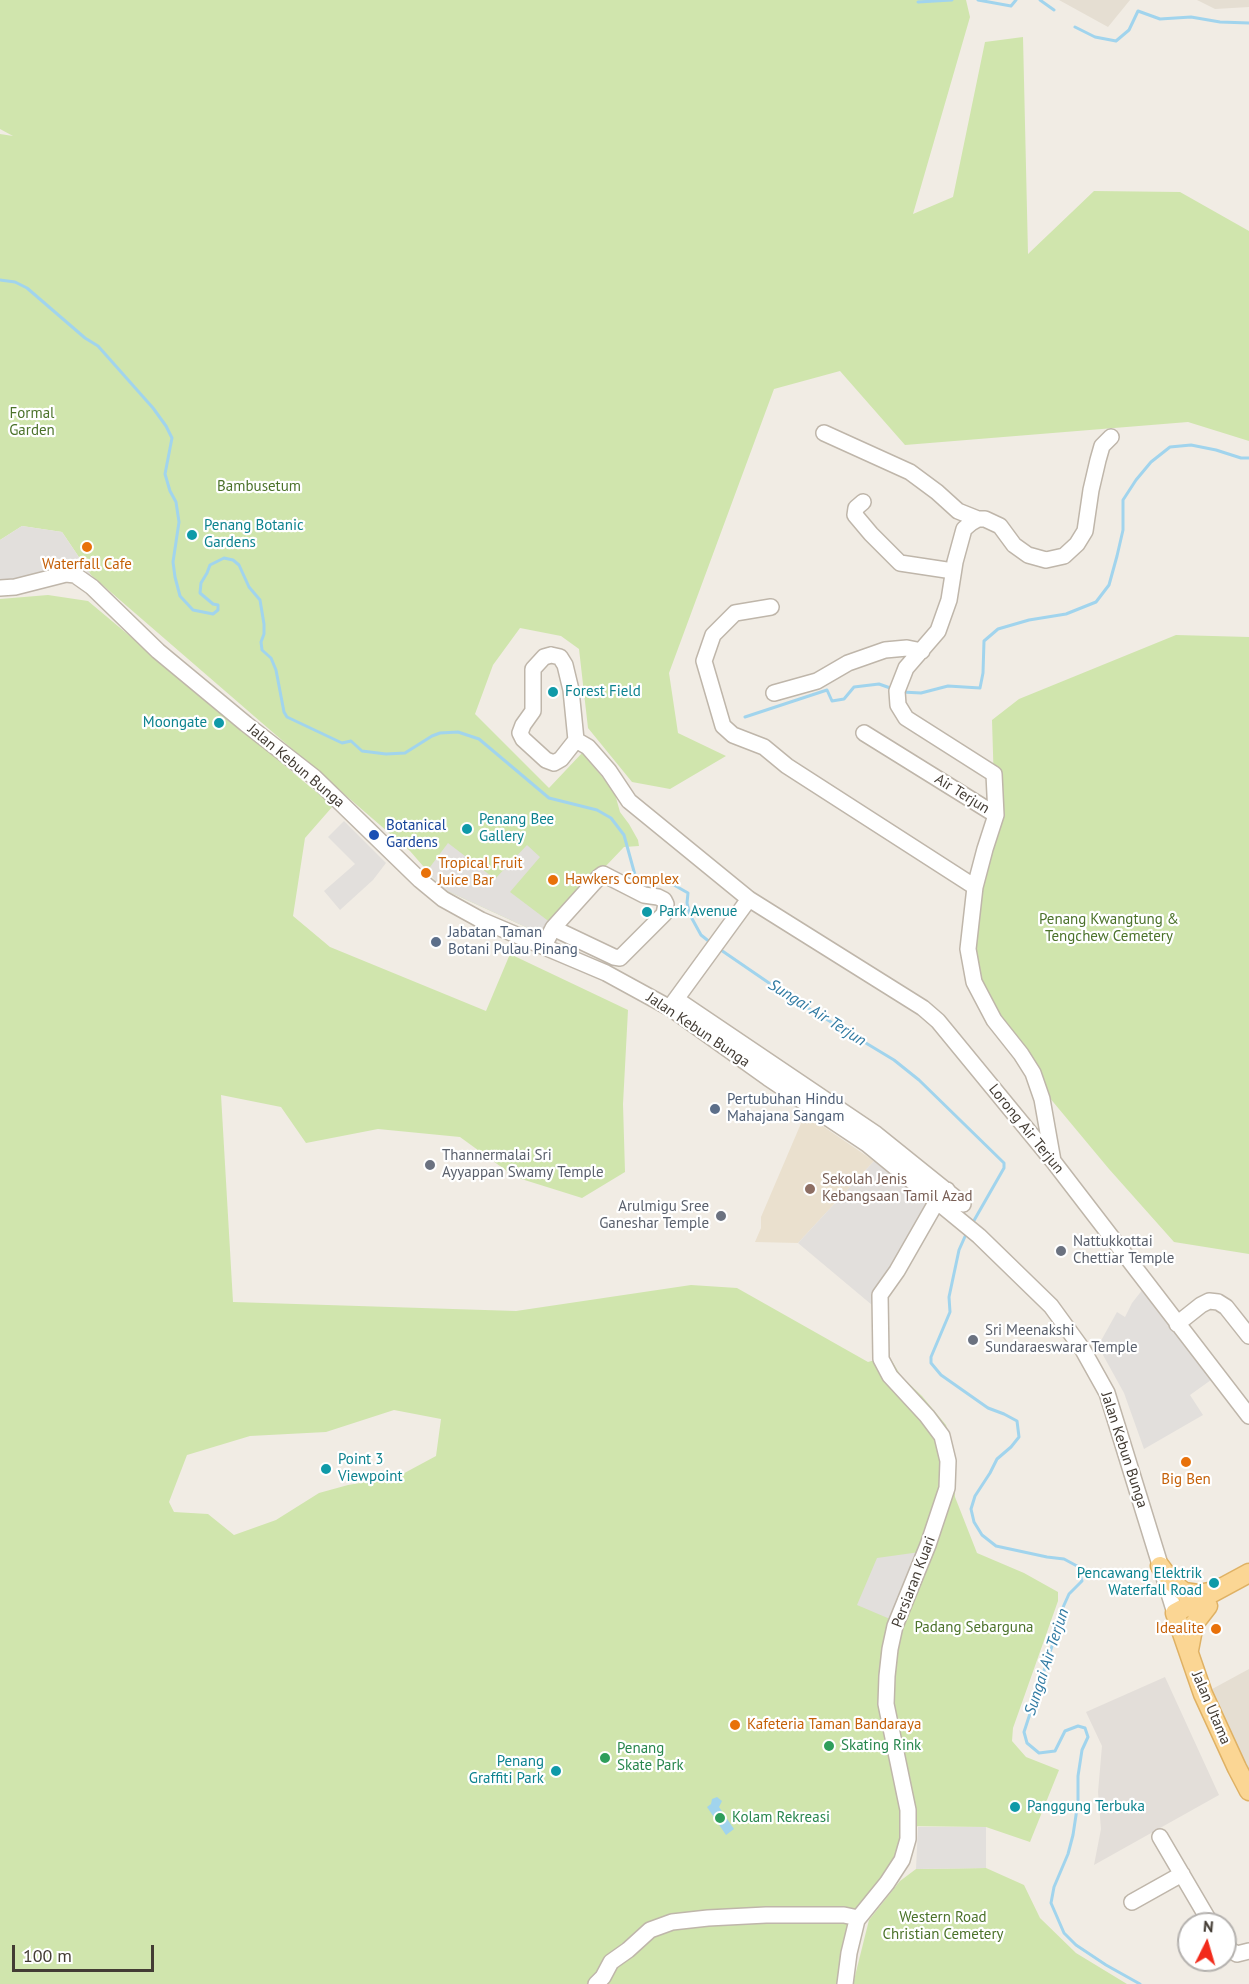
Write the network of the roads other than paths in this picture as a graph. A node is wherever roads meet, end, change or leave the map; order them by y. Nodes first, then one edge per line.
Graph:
1 (824, 433) dead end
2 (1111, 437) dead end
3 (863, 502) dead end
4 (958, 511) junction
5 (978, 519) junction
6 (964, 529) junction
7 (953, 571) junction
8 (0, 588) edge
9 (771, 607) dead end
10 (922, 651) junction
11 (774, 693) dead end
12 (864, 733) dead end
13 (576, 740) junction
14 (996, 815) junction
15 (975, 887) junction
16 (749, 899) junction
17 (553, 928) junction
18 (544, 946) junction
19 (673, 1004) junction
20 (1053, 1161) junction
21 (942, 1196) junction
22 (963, 1204) dead end
23 (1177, 1324) junction
24 (1249, 1336) edge
25 (1249, 1416) edge
26 (1160, 1566) junction
27 (1249, 1573) edge
28 (1249, 1584) edge
29 (1212, 1598) junction
30 (1176, 1617) junction
31 (1189, 1653) junction
32 (1249, 1791) edge
33 (1160, 1838) dead end
34 (1182, 1874) junction
35 (1132, 1902) dead end
36 (1204, 1912) edge
37 (858, 1918) junction
38 (596, 1984) edge
39 (845, 1984) edge

1 - 4 street
2 - 5 street
3 - 7 street
4 - 5 street
4 - 6 street
5 - 6 street
6 - 7 street
7 - 10 street
8 - 18 street, Jalan Kebun Bunga
9 - 15 street
10 - 11 street
10 - 14 street
12 - 14 street, Air Terjun
13 - 13 street
13 - 16 street, Lorong Air Terjun
14 - 15 street, Air Terjun
15 - 20 street, Air Terjun
16 - 19 street
16 - 20 street, Lorong Air Terjun
17 - 17 street
17 - 18 street
18 - 19 street, Jalan Kebun Bunga
19 - 21 street, Jalan Kebun Bunga
20 - 23 street, Lorong Air Terjun
21 - 22 street
21 - 26 street, Jalan Kebun Bunga
21 - 37 street, Persiaran Kuari
23 - 24 street
23 - 25 street, Lorong Air Terjun
26 - 29 main road
26 - 30 street, Jalan Kebun Bunga
27 - 29 main road
28 - 29 main road
29 - 30 main road
29 - 31 main road
30 - 31 main road, Jalan Utama
31 - 32 main road, Jalan Utama
33 - 34 street
34 - 35 street
34 - 36 street
37 - 38 street
37 - 39 street, Persiaran Kuari

